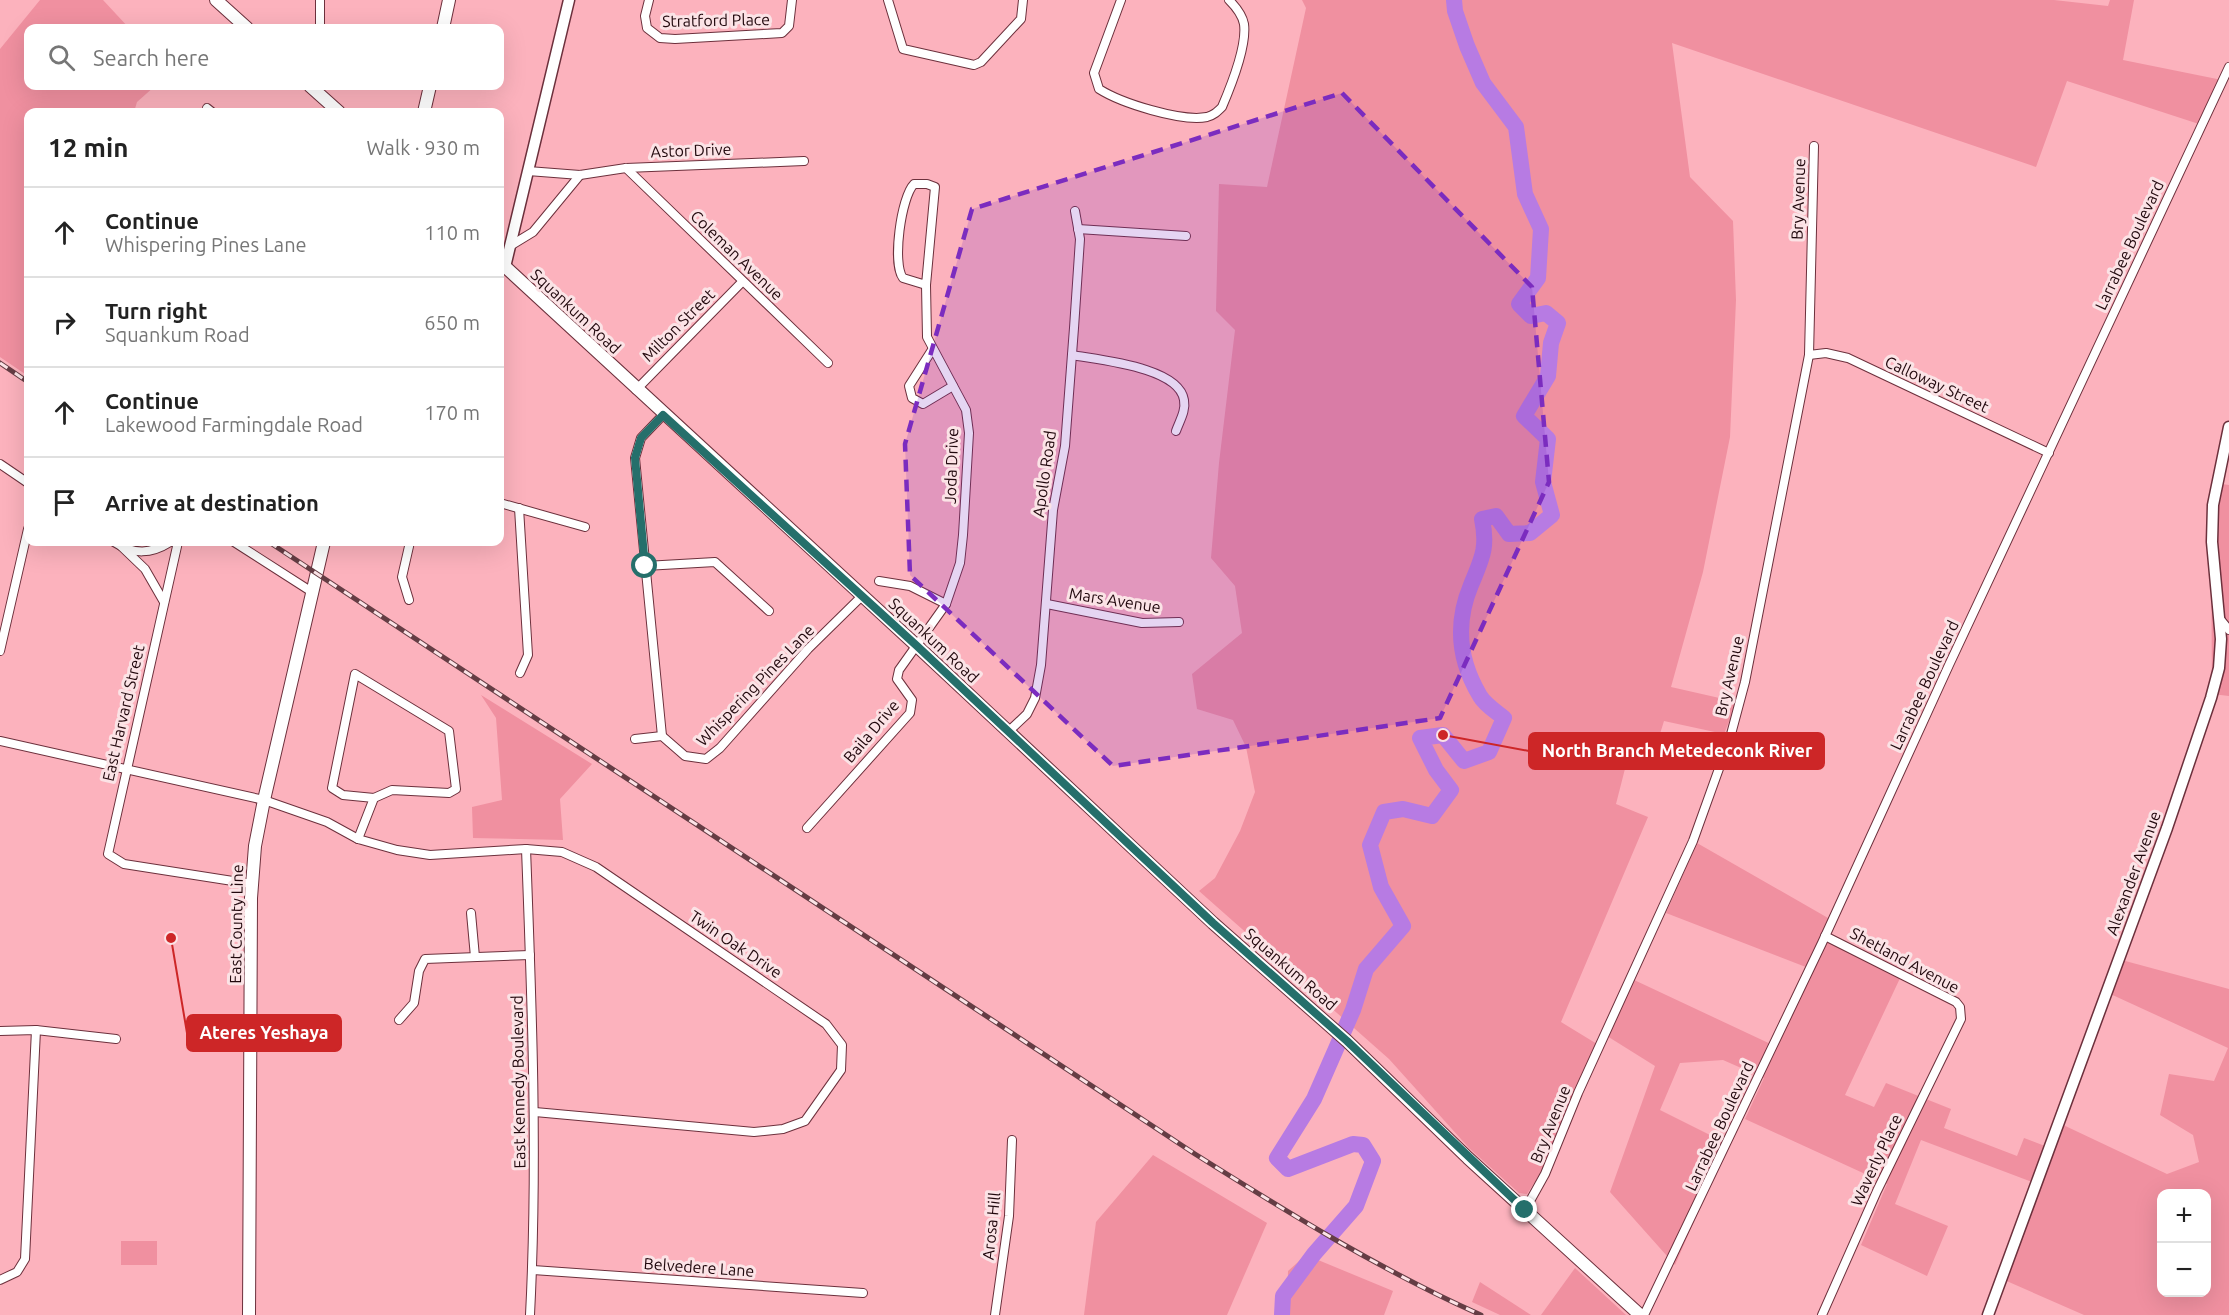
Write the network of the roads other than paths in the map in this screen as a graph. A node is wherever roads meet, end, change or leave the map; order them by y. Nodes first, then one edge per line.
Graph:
1 (216, 0) edge
2 (320, 0) edge
3 (449, 0) edge
4 (569, 0) edge
5 (649, 0) edge
6 (792, 0) edge
7 (888, 0) edge
8 (1023, 0) edge
9 (1121, 0) edge
10 (1229, 0) edge
11 (243, 24) edge
12 (320, 24) edge
13 (444, 24) edge
14 (2229, 67) edge
15 (320, 90) edge
16 (429, 90) edge
17 (336, 108) edge
18 (425, 108) edge
19 (1814, 146) dead end
20 (804, 161) dead end
21 (626, 168) junction
22 (528, 171) junction
23 (580, 175) junction
24 (1075, 211) dead end
25 (1078, 230) junction
26 (1186, 236) dead end
27 (510, 246) junction
28 (504, 260) edge
29 (504, 266) edge
30 (742, 282) junction
31 (926, 285) junction
32 (932, 350) junction
33 (1072, 355) junction
34 (1809, 355) junction
35 (828, 363) dead end
36 (953, 386) junction
37 (636, 390) junction
38 (663, 415) junction
39 (2229, 427) edge
40 (1176, 431) dead end
41 (2049, 453) junction
42 (0, 464) edge
43 (24, 480) edge
44 (504, 504) edge
45 (519, 508) junction
46 (585, 527) dead end
47 (24, 546) edge
48 (120, 546) edge
49 (123, 546) edge
50 (163, 546) edge
51 (177, 546) edge
52 (240, 546) edge
53 (323, 546) edge
54 (409, 546) edge
55 (645, 566) junction
56 (879, 581) dead end
57 (312, 592) junction
58 (862, 596) junction
59 (409, 600) dead end
60 (164, 602) junction
61 (946, 604) junction
62 (1047, 604) junction
63 (769, 610) dead end
64 (2220, 619) junction
65 (1179, 622) dead end
66 (2229, 630) edge
67 (917, 646) junction
68 (0, 651) edge
69 (520, 673) dead end
70 (1009, 731) junction
71 (662, 736) junction
72 (635, 739) dead end
73 (0, 741) edge
74 (125, 769) junction
75 (374, 798) junction
76 (264, 800) junction
77 (807, 828) dead end
78 (358, 839) junction
79 (526, 849) junction
80 (252, 884) junction
81 (471, 913) dead end
82 (1825, 936) junction
83 (530, 955) junction
84 (475, 957) junction
85 (1960, 1018) joint
86 (399, 1020) dead end
87 (36, 1030) junction
88 (0, 1031) edge
89 (116, 1039) dead end
90 (535, 1112) junction
91 (1012, 1140) dead end
92 (1525, 1210) junction
93 (533, 1270) junction
94 (0, 1280) edge
95 (862, 1293) dead end
96 (249, 1315) edge
97 (530, 1315) edge
98 (995, 1315) edge
99 (1642, 1315) edge
100 (1822, 1315) edge
101 (1988, 1315) edge

1 - 11 main road
2 - 12 street
3 - 13 main road
4 - 22 street
5 - 6 street, Stratford Place
7 - 8 street
9 - 10 street
14 - 41 street, Larrabee Boulevard
15 - 17 main road
16 - 18 main road
19 - 34 street, Bry Avenue
20 - 21 street, Astor Drive
21 - 23 street, Astor Drive
21 - 30 street, Coleman Avenue
22 - 23 street, Astor Drive
22 - 27 street
23 - 27 street
24 - 25 street, Apollo Road
25 - 26 street
25 - 33 street, Apollo Road
27 - 28 street
29 - 37 main road, Squankum Road
30 - 35 street, Coleman Avenue
30 - 37 street, Milton Street
31 - 31 street, Joda Drive
31 - 32 street, Joda Drive
32 - 36 street, Joda Drive
32 - 36 street
33 - 40 street
33 - 62 street, Apollo Road
34 - 41 street, Calloway Street
34 - 92 street, Bry Avenue
36 - 61 street, Joda Drive
37 - 38 main road, Squankum Road
38 - 55 street
38 - 58 main road, Squankum Road
39 - 64 street, Alexander Avenue
41 - 82 street, Larrabee Boulevard
42 - 43 street
44 - 45 street
45 - 46 street
45 - 69 street
47 - 68 street
48 - 60 street
49 - 50 street
51 - 60 street, East Harvard Street
52 - 57 street
53 - 57 main road, East County Line
54 - 59 street
55 - 63 street
55 - 71 street
56 - 61 street
57 - 76 main road, East County Line
58 - 67 main road, Squankum Road
58 - 71 street, Whispering Pines Lane
60 - 74 street, East Harvard Street
61 - 67 street, Joda Drive
62 - 65 street, Mars Avenue
62 - 70 street, Apollo Road
64 - 66 street
64 - 101 street, Alexander Avenue
67 - 70 main road, Squankum Road
67 - 77 street, Baila Drive
70 - 92 main road, Squankum Road
71 - 72 street
73 - 74 street, Twin Oak Drive
74 - 76 street, Twin Oak Drive
74 - 80 street, East Harvard Street
75 - 75 street
75 - 78 street
76 - 78 street, Twin Oak Drive
76 - 80 main road, East County Line
78 - 79 street, Twin Oak Drive
79 - 83 street, East Kennedy Boulevard
79 - 90 street, Twin Oak Drive
80 - 96 main road, East County Line
81 - 84 street
82 - 85 street, Shetland Avenue
82 - 99 street, Larrabee Boulevard
83 - 84 street
83 - 90 street, East Kennedy Boulevard
84 - 86 street
85 - 100 street, Waverly Place
87 - 88 street
87 - 89 street
87 - 94 street
90 - 93 street, East Kennedy Boulevard
91 - 98 street, Arosa Hill
92 - 99 main road, Squankum Road
93 - 95 street, Belvedere Lane
93 - 97 street, East Kennedy Boulevard

